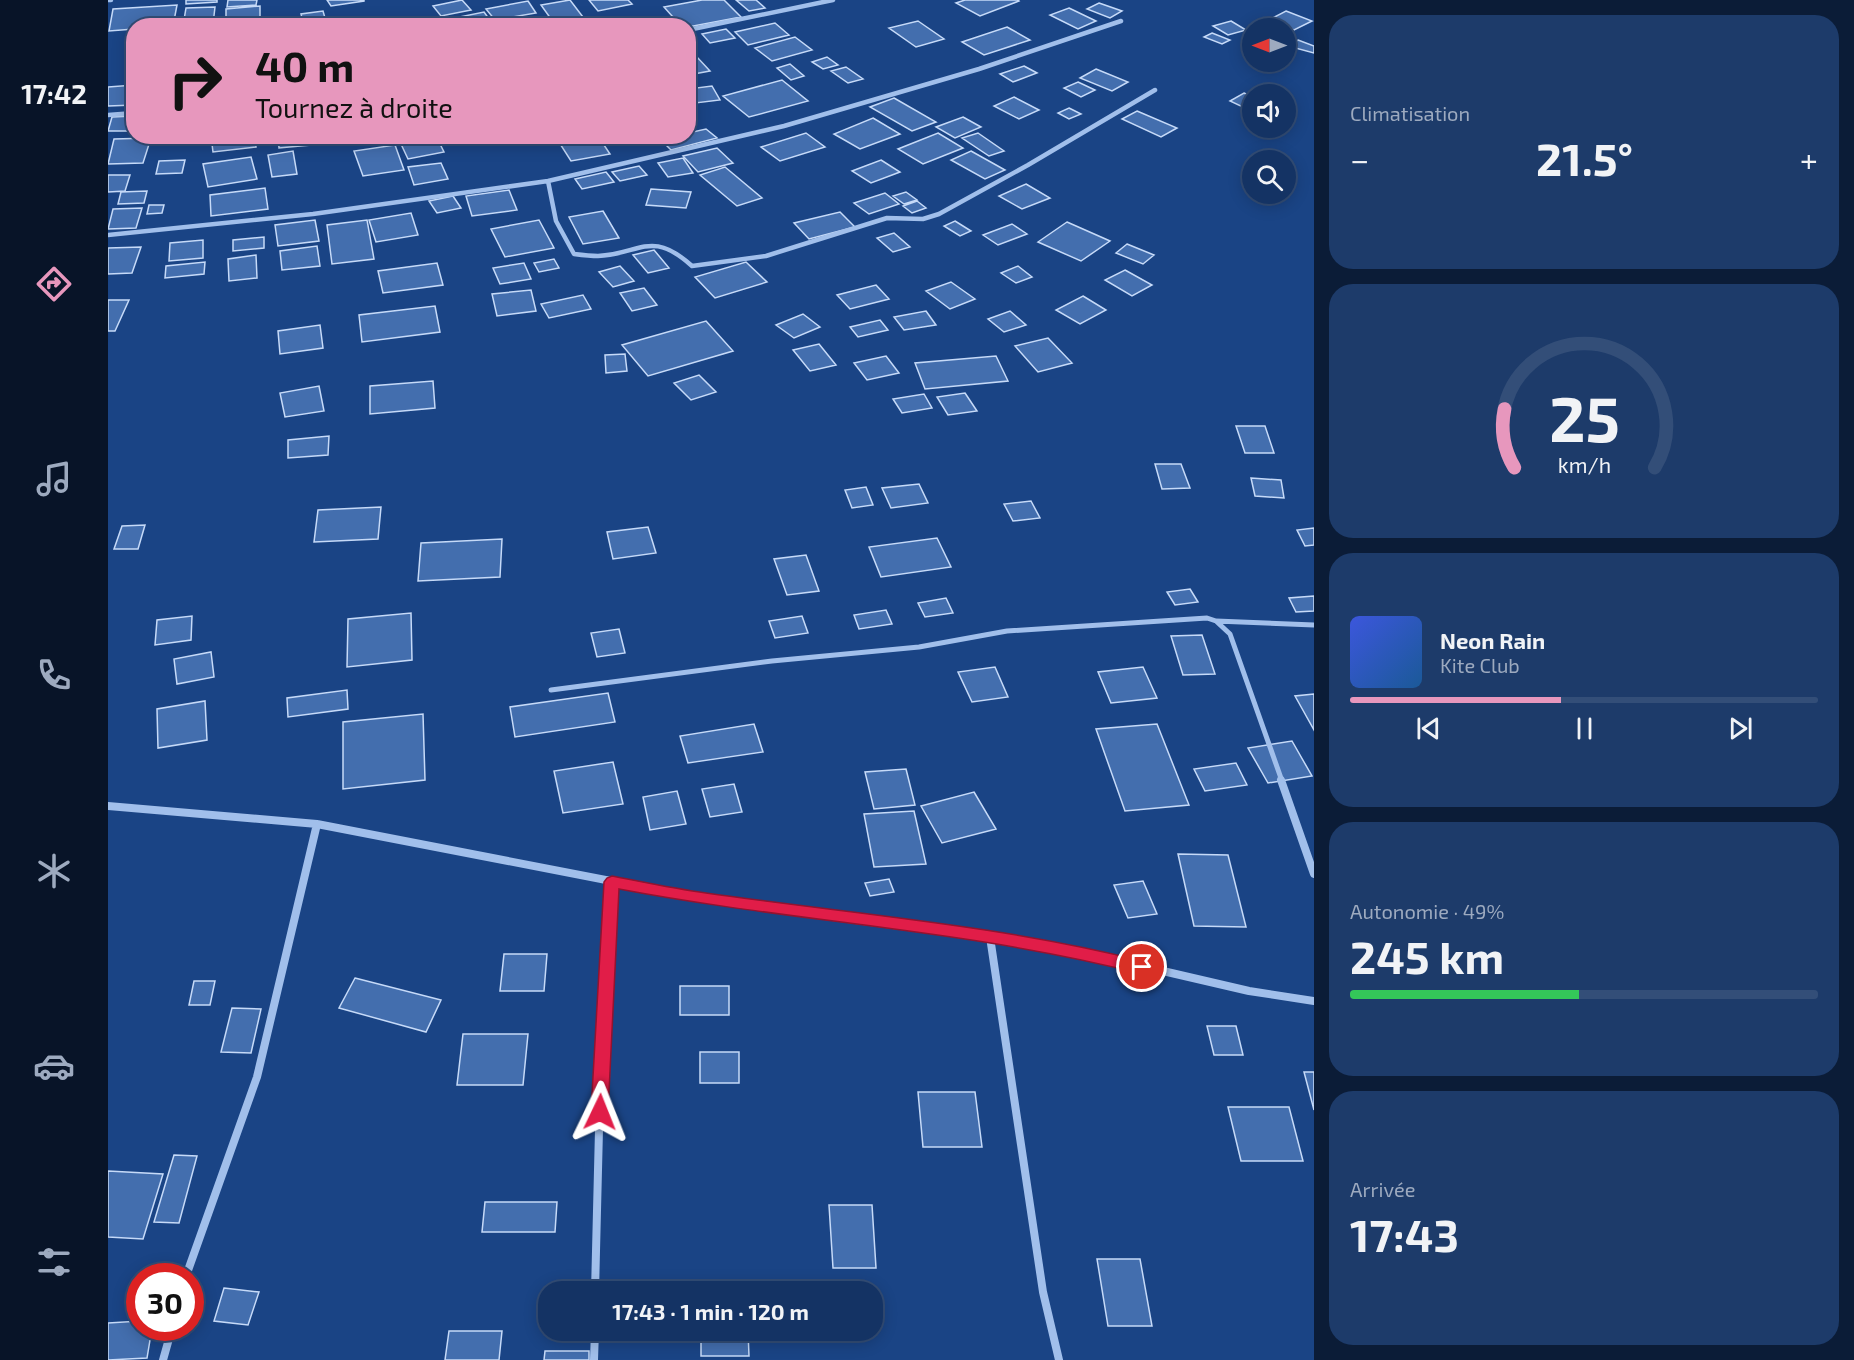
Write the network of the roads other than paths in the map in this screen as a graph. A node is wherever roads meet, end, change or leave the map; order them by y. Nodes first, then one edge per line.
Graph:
1 (832, 0) edge
2 (1121, 21) dead end
3 (696, 28) edge
4 (1155, 90) dead end
5 (126, 114) edge
6 (108, 115) edge
7 (548, 181) junction
8 (108, 236) edge
9 (1216, 621) junction
10 (1314, 625) edge
11 (551, 690) dead end
12 (108, 806) edge
13 (317, 824) junction
14 (1314, 874) edge
15 (612, 882) junction
16 (990, 937) junction
17 (1314, 1000) edge
18 (191, 1263) edge
19 (596, 1281) edge
20 (168, 1341) edge
21 (595, 1341) edge
22 (163, 1360) edge
23 (594, 1360) edge
24 (1059, 1360) edge

1 - 3 street
2 - 7 street
4 - 7 street
5 - 6 street
7 - 8 street
9 - 10 street
9 - 11 street
9 - 14 street
12 - 13 street
13 - 15 street
13 - 18 street
15 - 16 street
15 - 19 street
16 - 17 street
16 - 24 street
20 - 22 street
21 - 23 street

